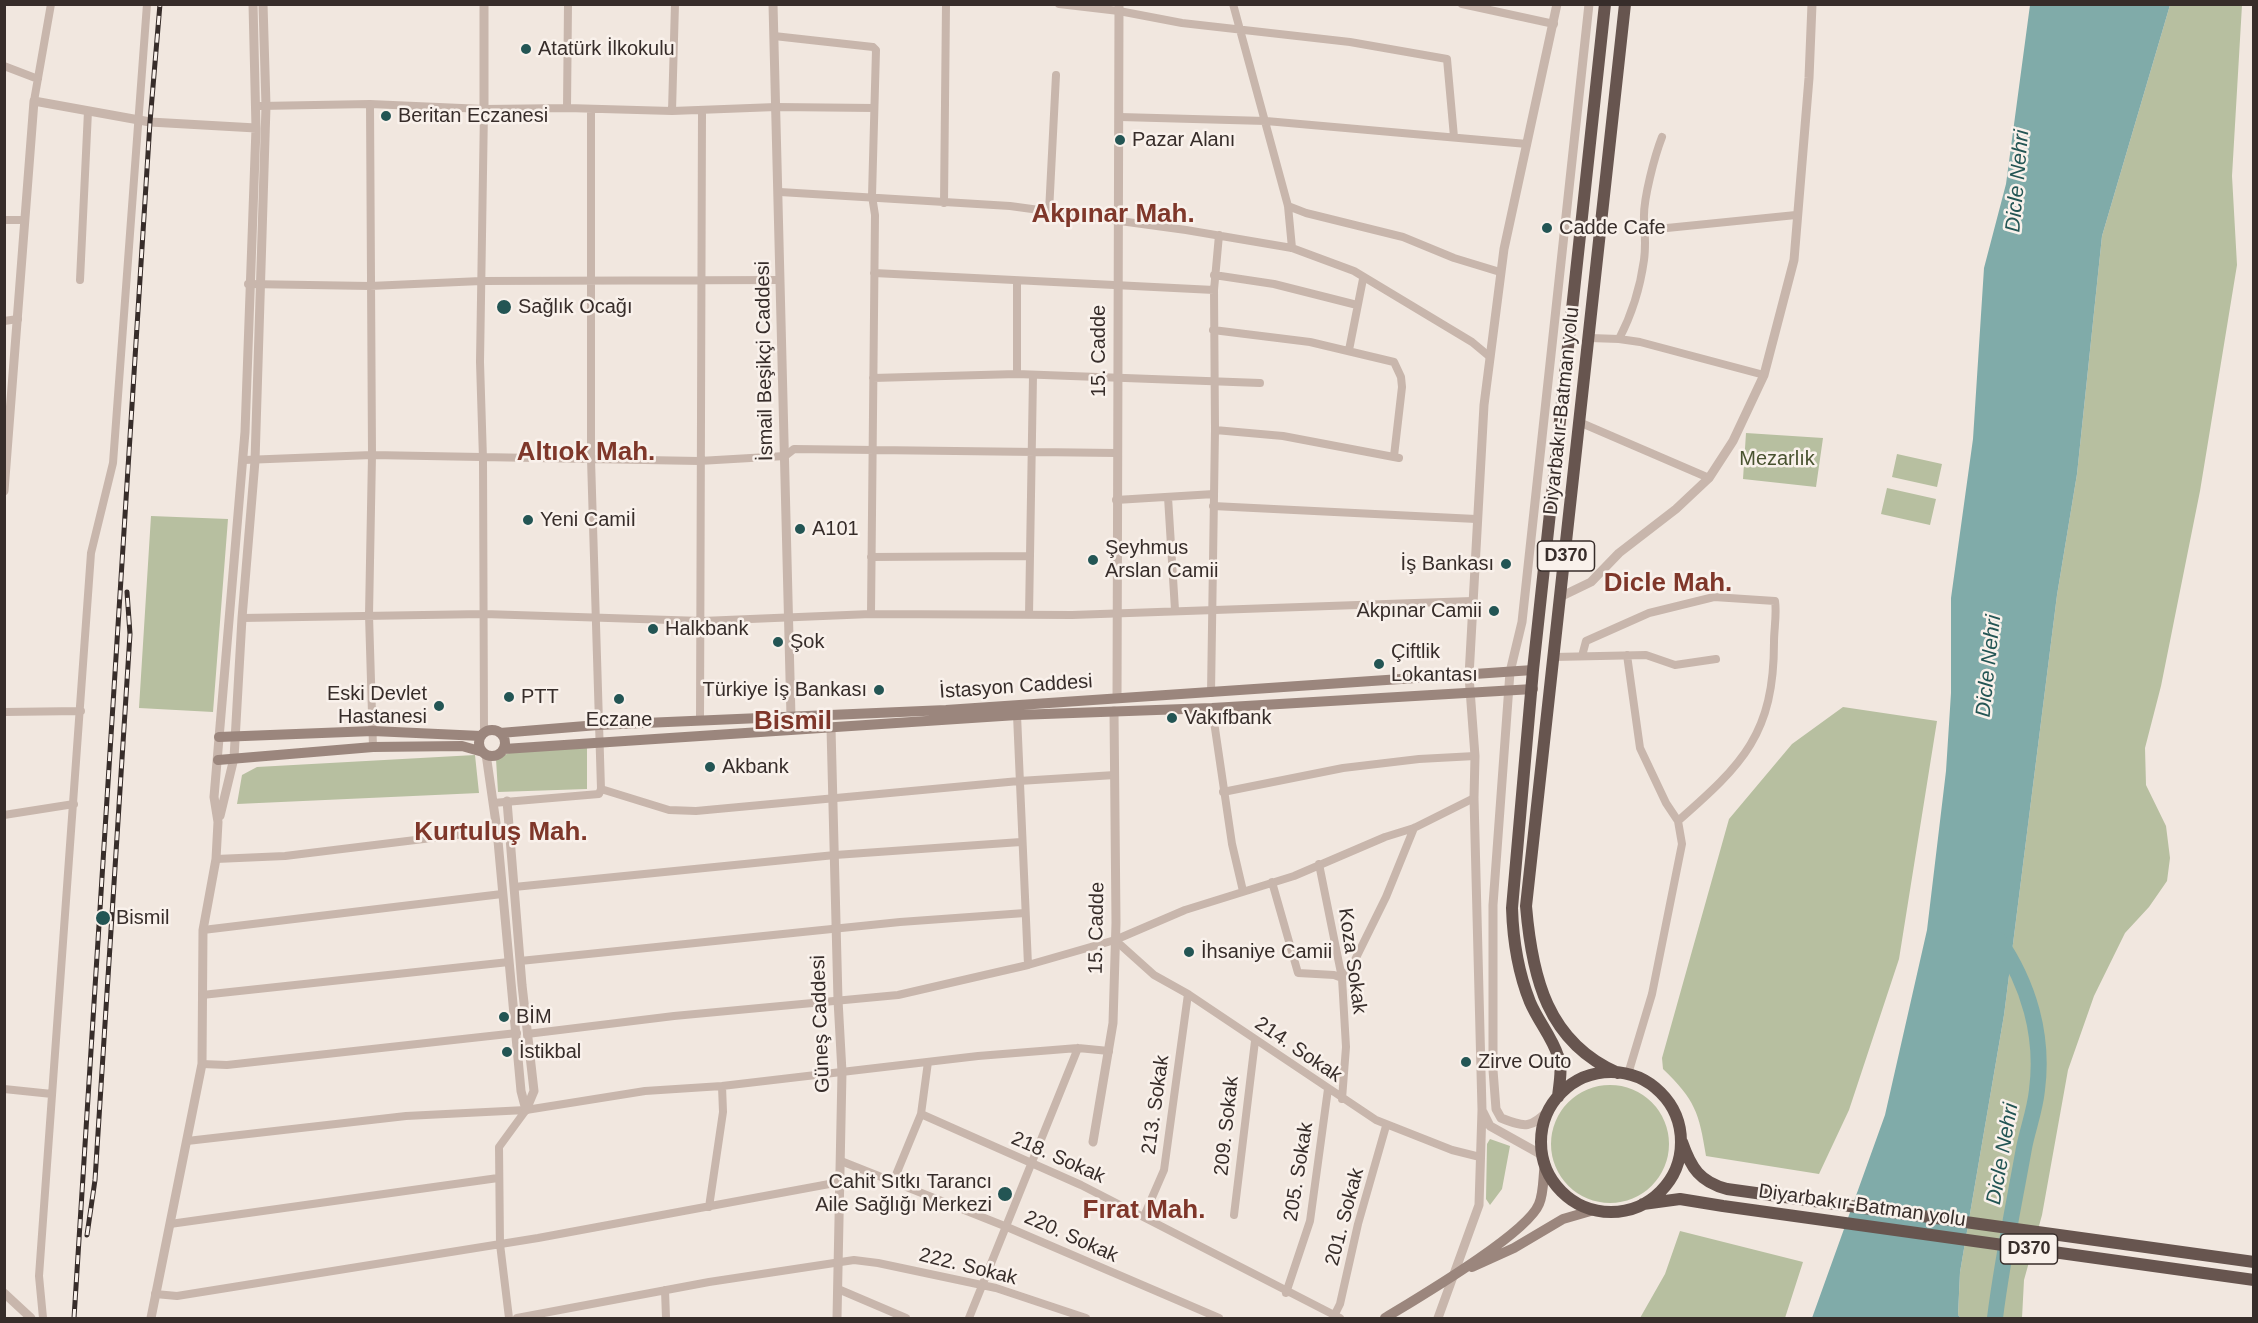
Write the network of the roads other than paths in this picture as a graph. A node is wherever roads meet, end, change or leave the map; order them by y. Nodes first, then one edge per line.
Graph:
1 (51, 4) edge
2 (147, 4) edge
3 (253, 4) edge
4 (263, 4) edge
5 (484, 4) edge
6 (568, 4) edge
7 (675, 4) edge
8 (773, 4) edge
9 (946, 4) edge
10 (1059, 4) edge
11 (1233, 4) edge
12 (1462, 4) edge
13 (1557, 4) edge
14 (1589, 4) edge
15 (1605, 4) edge
16 (1625, 4) edge
17 (1812, 4) edge
18 (1119, 8) edge
19 (1554, 24) junction
20 (1239, 28) junction
21 (774, 36) junction
22 (4, 66) edge
23 (1056, 75) dead end
24 (38, 79) junction
25 (34, 101) junction
26 (370, 104) junction
27 (256, 105) junction
28 (266, 106) junction
29 (776, 107) junction
30 (567, 108) junction
31 (874, 108) junction
32 (484, 109) junction
33 (591, 109) junction
34 (702, 110) junction
35 (88, 111) junction
36 (672, 111) junction
37 (1120, 117) junction
38 (138, 118) junction
39 (1266, 121) junction
40 (256, 128) junction
41 (1454, 137) junction
42 (1662, 137) dead end
43 (1527, 144) junction
44 (780, 192) junction
45 (872, 196) junction
46 (944, 203) junction
47 (1288, 206) junction
48 (1048, 212) junction
49 (1796, 215) junction
50 (4, 220) edge
51 (25, 220) junction
52 (1120, 221) junction
53 (1647, 230) junction
54 (1219, 235) junction
55 (1292, 248) junction
56 (1500, 272) junction
57 (874, 273) junction
58 (1214, 275) junction
59 (1363, 279) junction
60 (80, 280) dead end
61 (699, 280) junction
62 (780, 280) junction
63 (482, 281) junction
64 (1017, 281) junction
65 (590, 282) junction
66 (248, 284) junction
67 (261, 284) junction
68 (1117, 285) junction
69 (370, 286) junction
70 (1214, 290) junction
71 (1357, 305) junction
72 (18, 319) junction
73 (4, 321) edge
74 (1213, 330) junction
75 (1590, 338) junction
76 (1619, 339) junction
77 (1349, 350) junction
78 (1490, 357) junction
79 (1017, 374) junction
80 (1764, 375) junction
81 (1033, 376) junction
82 (1116, 377) junction
83 (873, 378) junction
84 (1214, 382) junction
85 (1260, 383) dead end
86 (1580, 422) junction
87 (1215, 430) junction
88 (873, 450) junction
89 (1031, 450) junction
90 (1116, 453) junction
91 (372, 455) junction
92 (784, 456) junction
93 (483, 459) junction
94 (591, 459) junction
95 (244, 460) junction
96 (255, 461) junction
97 (699, 461) junction
98 (1709, 477) junction
99 (4, 491) edge
100 (1214, 494) junction
101 (1168, 497) junction
102 (1116, 500) junction
103 (1213, 506) junction
104 (1476, 519) junction
105 (1029, 556) junction
106 (871, 557) junction
107 (1562, 596) junction
108 (1472, 601) junction
109 (1211, 608) junction
110 (1175, 610) junction
111 (1117, 613) junction
112 (484, 614) junction
113 (872, 614) junction
114 (369, 615) junction
115 (1029, 615) junction
116 (242, 618) junction
117 (789, 618) junction
118 (596, 619) junction
119 (702, 621) junction
120 (1628, 655) junction
121 (1582, 656) junction
122 (1554, 657) junction
123 (1716, 659) dead end
124 (1533, 670) junction
125 (1510, 672) junction
126 (1468, 675) junction
127 (1533, 689) junction
128 (1470, 691) junction
129 (1509, 691) junction
130 (1211, 693) junction
131 (1117, 698) junction
132 (1212, 708) junction
133 (81, 711) junction
134 (1114, 711) junction
135 (4, 712) edge
136 (1017, 715) junction
137 (791, 717) junction
138 (700, 721) junction
139 (598, 725) junction
140 (831, 728) junction
141 (373, 731) junction
142 (500, 733) junction
143 (483, 734) junction
144 (235, 736) junction
145 (219, 737) junction
146 (598, 742) junction
147 (373, 747) junction
148 (504, 748) junction
149 (485, 753) junction
150 (1475, 756) junction
151 (234, 758) junction
152 (218, 760) junction
153 (1115, 775) junction
154 (1019, 781) junction
155 (601, 789) junction
156 (1223, 792) junction
157 (832, 798) junction
158 (1474, 798) junction
159 (507, 801) junction
160 (74, 804) junction
161 (493, 804) junction
162 (4, 815) edge
163 (1678, 821) junction
164 (218, 822) junction
165 (1414, 828) junction
166 (497, 830) junction
167 (1021, 842) junction
168 (835, 855) junction
169 (216, 859) junction
170 (1319, 864) junction
171 (1272, 882) junction
172 (514, 887) junction
173 (1243, 891) junction
174 (502, 894) junction
175 (1025, 913) junction
176 (203, 930) junction
177 (836, 930) junction
178 (1115, 940) junction
179 (520, 961) junction
180 (509, 962) junction
181 (1028, 965) junction
182 (1342, 978) junction
183 (1188, 994) junction
184 (202, 995) junction
185 (838, 1000) junction
186 (517, 1033) junction
187 (527, 1034) junction
188 (1255, 1041) junction
189 (1078, 1048) junction
190 (1109, 1052) junction
191 (928, 1062) junction
192 (202, 1064) junction
193 (842, 1072) junction
194 (1623, 1073) junction
195 (722, 1086) junction
196 (4, 1089) edge
197 (1328, 1089) junction
198 (52, 1094) junction
199 (1558, 1097) junction
200 (1342, 1099) junction
201 (526, 1110) junction
202 (1482, 1110) junction
203 (1549, 1110) junction
204 (921, 1114) junction
205 (1386, 1126) junction
206 (188, 1141) junction
207 (1093, 1142) dead end
208 (1682, 1142) junction
209 (1480, 1156) junction
210 (1544, 1159) junction
211 (841, 1161) junction
212 (1031, 1164) junction
213 (498, 1178) junction
214 (840, 1182) junction
215 (893, 1182) junction
216 (1644, 1204) junction
217 (709, 1207) junction
218 (1594, 1210) junction
219 (1234, 1215) dead end
220 (1144, 1216) junction
221 (170, 1224) junction
222 (1007, 1227) junction
223 (500, 1244) junction
224 (839, 1262) junction
225 (2253, 1262) edge
226 (1456, 1275) junction
227 (2253, 1280) edge
228 (982, 1285) junction
229 (838, 1289) junction
230 (665, 1290) junction
231 (4, 1293) edge
232 (1286, 1293) junction
233 (154, 1294) junction
234 (1336, 1317) edge
235 (31, 1318) edge
236 (43, 1318) edge
237 (151, 1318) edge
238 (509, 1318) edge
239 (522, 1318) edge
240 (666, 1318) edge
241 (837, 1318) edge
242 (906, 1318) edge
243 (969, 1318) edge
244 (1086, 1318) edge
245 (1219, 1318) edge
246 (1384, 1318) edge
247 (1438, 1318) edge

1 - 24 street
2 - 38 street
3 - 27 street
4 - 28 street
5 - 32 street
6 - 30 street
7 - 36 street
8 - 21 street, İsmail Beşikçi Caddesi
9 - 46 street
10 - 18 street
11 - 20 street
12 - 19 street
13 - 19 street
14 - 125 street
15 - 124 highway, Diyarbakır-Batman yolu / D370
16 - 75 highway, Diyarbakır-Batman yolu / D370
17 - 49 street
18 - 20 street
18 - 37 street, 15. Cadde
19 - 43 street
20 - 39 street
20 - 41 street
21 - 29 street, İsmail Beşikçi Caddesi
21 - 31 street
22 - 24 street
23 - 48 street
24 - 25 street
25 - 35 street
25 - 51 street
26 - 28 street
26 - 32 street
26 - 69 street
27 - 28 street
27 - 40 street
28 - 67 street
29 - 31 street
29 - 34 street
29 - 44 street, İsmail Beşikçi Caddesi
30 - 32 street
30 - 33 street
31 - 45 street
32 - 63 street
33 - 36 street
33 - 65 street
34 - 36 street
34 - 61 street
35 - 38 street
35 - 60 street
37 - 39 street
37 - 52 street, 15. Cadde
38 - 40 street
38 - 133 street
39 - 41 street
39 - 47 street
40 - 66 street
41 - 43 street
42 - 53 street
43 - 56 street
44 - 45 street
44 - 62 street, İsmail Beşikçi Caddesi
45 - 46 street
45 - 57 street
46 - 48 street
47 - 55 street
47 - 56 street
48 - 52 street
49 - 53 street
49 - 80 street
50 - 51 street
51 - 72 street
52 - 54 street
52 - 68 street, 15. Cadde
53 - 76 street
54 - 55 street
54 - 58 street
55 - 59 street
56 - 78 street
57 - 64 street
57 - 83 street
58 - 70 street
58 - 71 street
59 - 71 street
59 - 78 street
61 - 62 street
61 - 65 street
61 - 97 street
62 - 92 street, İsmail Beşikçi Caddesi
63 - 65 street
63 - 69 street
63 - 93 street
64 - 68 street
64 - 79 street
65 - 94 street
66 - 67 street
66 - 95 street
67 - 69 street
67 - 96 street
68 - 70 street
68 - 82 street, 15. Cadde
69 - 91 street
70 - 74 street
71 - 77 street
72 - 73 street
72 - 99 street
74 - 77 street
74 - 84 street
75 - 76 street
75 - 86 highway, Diyarbakır-Batman yolu / D370
76 - 80 street
77 - 87 street
78 - 104 street
79 - 81 street
79 - 83 street
80 - 98 street
81 - 82 street
81 - 89 street
82 - 84 street
82 - 90 street, 15. Cadde
83 - 88 street
84 - 85 street
84 - 87 street
86 - 98 street
86 - 107 highway, Diyarbakır-Batman yolu / D370
87 - 100 street
88 - 89 street
88 - 92 street
88 - 106 street
89 - 90 street
89 - 105 street
90 - 102 street, 15. Cadde
91 - 93 street
91 - 96 street
91 - 114 street
92 - 97 street
92 - 117 street, İsmail Beşikçi Caddesi
93 - 94 street
93 - 112 street
94 - 97 street
94 - 118 street
95 - 96 street
95 - 145 street
96 - 116 street
97 - 119 street
98 - 107 street
100 - 101 street
100 - 103 street
101 - 102 street
101 - 110 street
102 - 111 street, 15. Cadde
103 - 104 street
103 - 109 street
104 - 108 street
105 - 106 street
105 - 115 street
106 - 113 street
107 - 122 highway, Diyarbakır-Batman yolu / D370
108 - 109 street
108 - 126 street
109 - 110 street
109 - 130 street
110 - 111 street
111 - 115 street
111 - 131 street, 15. Cadde
112 - 114 street
112 - 118 street
112 - 143 street
113 - 115 street
113 - 117 street
114 - 116 street
114 - 141 street
116 - 144 street
117 - 119 street
117 - 137 street, İsmail Beşikçi Caddesi
118 - 119 street
118 - 139 street
119 - 138 street
120 - 121 street
120 - 123 street
120 - 163 street
121 - 122 street
121 - 163 street
122 - 194 highway, Diyarbakır-Batman yolu / D370
124 - 125 main road, İstasyon Caddesi
124 - 127 highway, Diyarbakır-Batman yolu / D370
125 - 126 main road, İstasyon Caddesi
125 - 129 street
126 - 128 street
126 - 130 main road, İstasyon Caddesi
127 - 129 main road, İstasyon Caddesi
127 - 199 highway, Diyarbakır-Batman yolu / D370
128 - 129 main road, İstasyon Caddesi
128 - 132 main road, İstasyon Caddesi
128 - 150 street
129 - 203 street
130 - 131 main road, İstasyon Caddesi
131 - 137 main road, İstasyon Caddesi
132 - 134 main road, İstasyon Caddesi
132 - 156 street
133 - 135 street
133 - 160 street
134 - 136 main road, İstasyon Caddesi
134 - 153 street, 15. Cadde
136 - 140 main road, İstasyon Caddesi
136 - 154 street
137 - 138 main road, İstasyon Caddesi
138 - 139 main road, İstasyon Caddesi
139 - 142 main road, İstasyon Caddesi
139 - 146 street
140 - 146 main road, İstasyon Caddesi
140 - 157 street, Güneş Caddesi
141 - 143 main road
141 - 144 main road
141 - 147 street
142 - 143 main road
142 - 148 main road
143 - 149 main road
144 - 145 main road
144 - 151 street
145 - 152 street
146 - 148 main road, İstasyon Caddesi
146 - 155 street
147 - 149 main road
147 - 151 main road
148 - 149 main road
149 - 161 street
150 - 156 street
150 - 158 street
151 - 152 main road
151 - 164 street
152 - 164 street
153 - 154 street
153 - 178 street, 15. Cadde
154 - 157 street
154 - 167 street
155 - 157 street
155 - 159 street
156 - 173 street
157 - 168 street, Güneş Caddesi
158 - 165 street
158 - 202 street
159 - 161 street
159 - 172 street
160 - 162 street
160 - 198 street
161 - 166 street
163 - 194 street
164 - 169 street
165 - 170 street
165 - 182 street
166 - 169 street
166 - 174 street
167 - 168 street
167 - 175 street
168 - 172 street
168 - 177 street, Güneş Caddesi
169 - 176 street
170 - 171 street
170 - 182 street, Koza Sokak
171 - 173 street
171 - 182 street
172 - 179 street
173 - 178 street
174 - 176 street
174 - 180 street
175 - 177 street
175 - 181 street
176 - 184 street
177 - 179 street
177 - 185 street, Güneş Caddesi
178 - 181 street
178 - 183 street, 214. Sokak
178 - 190 street, 15. Cadde
179 - 187 street
180 - 184 street
180 - 186 street
181 - 185 street
182 - 200 street, Koza Sokak
183 - 188 street, 214. Sokak
183 - 220 street, 213. Sokak
184 - 192 street
185 - 187 street
185 - 193 street, Güneş Caddesi
186 - 192 street
186 - 201 street
187 - 201 street
188 - 197 street, 214. Sokak
188 - 219 street, 209. Sokak
189 - 190 street
189 - 191 street
189 - 212 street
190 - 207 street, 15. Cadde
191 - 193 street
191 - 204 street
192 - 206 street
193 - 195 street
193 - 211 street, Güneş Caddesi
194 - 199 highway
194 - 208 highway
195 - 201 street
195 - 217 street
196 - 198 street
197 - 200 street, 214. Sokak
197 - 232 street, 205. Sokak
198 - 236 street
199 - 203 highway
200 - 205 street, 214. Sokak
201 - 206 street
201 - 213 street
202 - 209 street
202 - 210 street
203 - 210 highway
204 - 212 street, 218. Sokak
204 - 215 street
205 - 209 street, 214. Sokak
205 - 234 street, 201. Sokak
206 - 221 street
208 - 216 highway
208 - 225 highway, Diyarbakır-Batman yolu / D370
209 - 226 street
210 - 218 highway
210 - 226 main road
211 - 214 street, Güneş Caddesi
211 - 215 street, 220. Sokak
212 - 220 street, 218. Sokak
212 - 222 street
213 - 221 street
213 - 223 street
214 - 217 street
214 - 224 street, Güneş Caddesi
215 - 222 street, 220. Sokak
216 - 218 highway
216 - 227 highway, Diyarbakır-Batman yolu / D370
217 - 223 street
218 - 226 main road
220 - 232 street, 218. Sokak
221 - 233 street
222 - 228 street
222 - 245 street, 220. Sokak
223 - 233 street
223 - 238 street
224 - 228 street, 222. Sokak
224 - 229 street, Güneş Caddesi
224 - 230 street, 222. Sokak
226 - 246 main road
226 - 247 street
228 - 243 street
228 - 244 street, 222. Sokak
229 - 241 street, Güneş Caddesi
229 - 242 street
230 - 239 street, 222. Sokak
230 - 240 street
231 - 235 street
232 - 234 street, 218. Sokak
233 - 237 street

